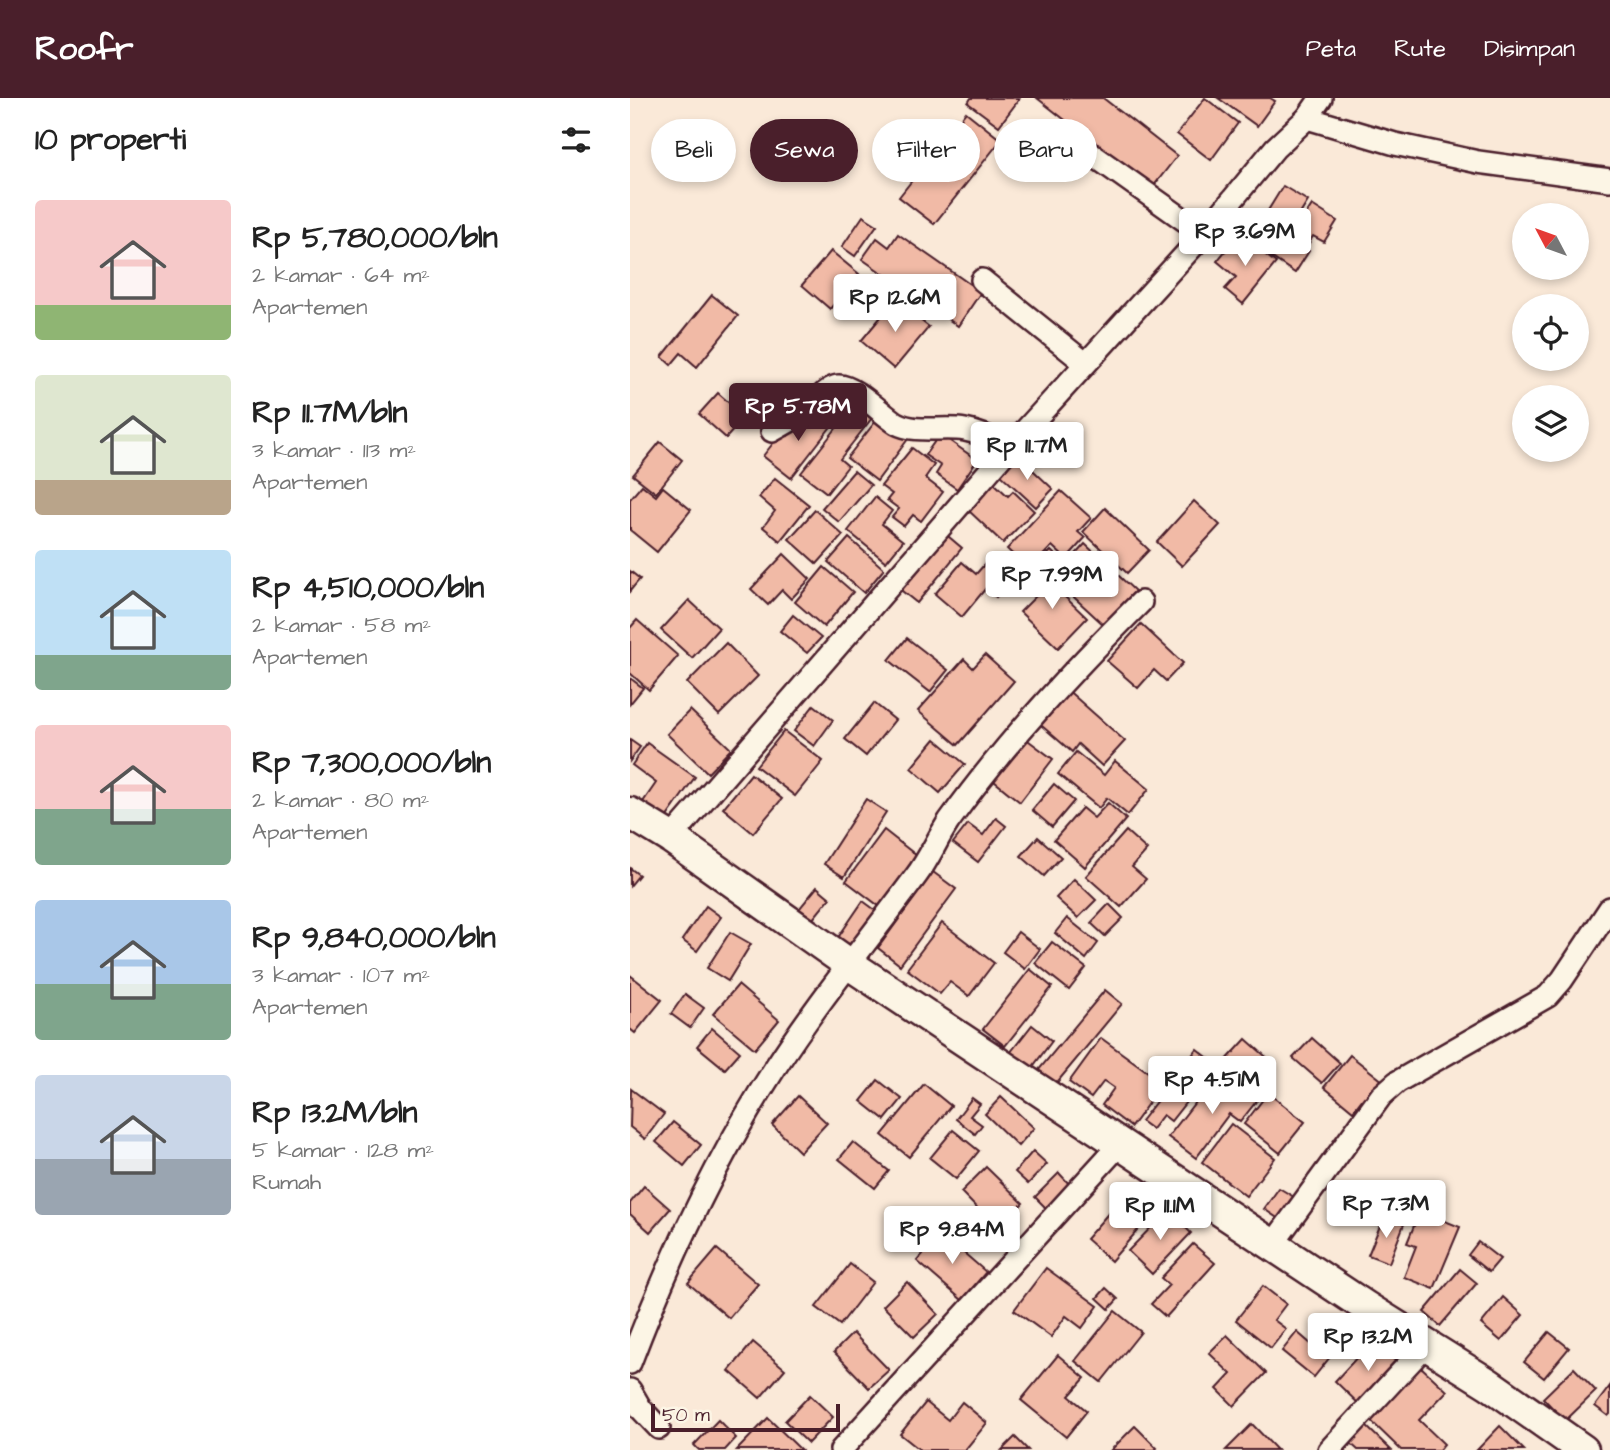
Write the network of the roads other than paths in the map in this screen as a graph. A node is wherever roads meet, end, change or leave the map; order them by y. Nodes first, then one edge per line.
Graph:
1 (1321, 98) edge
2 (1307, 118) junction
3 (1097, 158) edge
4 (1610, 180) edge
5 (1204, 234) junction
6 (982, 279) dead end
7 (1085, 363) junction
8 (772, 431) dead end
9 (1010, 447) junction
10 (1141, 602) dead end
11 (630, 813) edge
12 (670, 838) junction
13 (1610, 908) edge
14 (849, 964) junction
15 (1120, 1144) junction
16 (1273, 1244) junction
17 (1426, 1345) junction
18 (630, 1363) edge
19 (630, 1390) edge
20 (659, 1428) dead end
21 (1569, 1446) edge
22 (841, 1450) edge
23 (1329, 1450) edge

1 - 2 street
2 - 4 street
2 - 5 street
3 - 5 street
5 - 7 street
6 - 7 street
7 - 9 street
8 - 9 street
9 - 12 street
10 - 14 street
11 - 12 street
12 - 14 street
13 - 16 street
14 - 15 street
14 - 18 street
15 - 16 street
15 - 22 street
16 - 17 street
17 - 21 street
17 - 23 street
19 - 20 street

